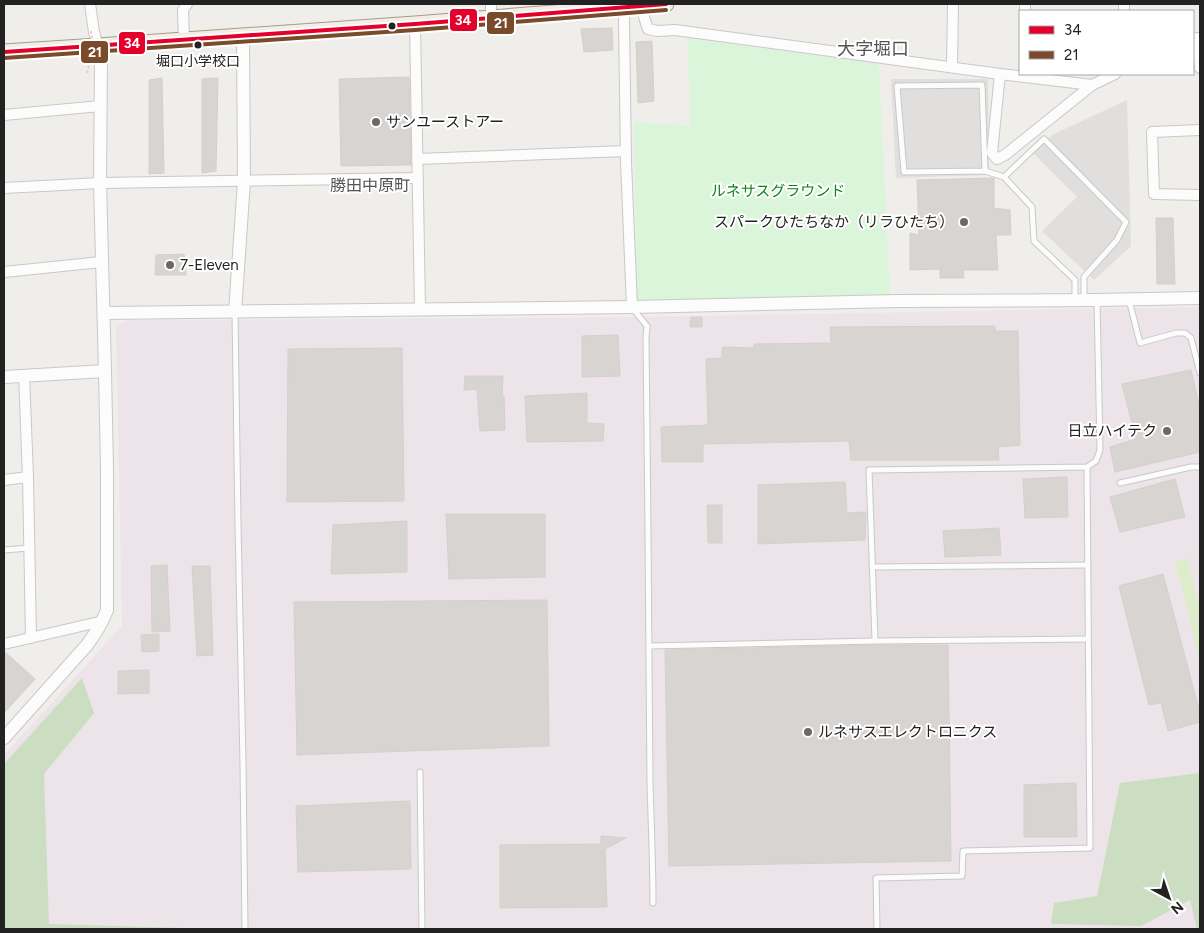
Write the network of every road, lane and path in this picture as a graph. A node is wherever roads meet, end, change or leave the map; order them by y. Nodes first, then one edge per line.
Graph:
1 (90, 4) edge
2 (188, 4) edge
3 (666, 4) edge
4 (953, 4) edge
5 (625, 5) edge
6 (643, 6) junction
7 (491, 11) edge
8 (415, 24) junction
9 (91, 31) dead end
10 (242, 35) junction
11 (1197, 38) edge
12 (184, 40) junction
13 (97, 51) junction
14 (4, 52) edge
15 (952, 67) junction
16 (1200, 68) edge
17 (1000, 74) junction
18 (1113, 75) edge
19 (1092, 85) junction
20 (100, 106) junction
21 (4, 115) edge
22 (1200, 130) edge
23 (625, 151) junction
24 (417, 159) junction
25 (985, 171) junction
26 (1004, 177) junction
27 (418, 178) junction
28 (244, 181) junction
29 (100, 184) junction
30 (4, 188) edge
31 (1200, 195) edge
32 (102, 262) junction
33 (4, 272) edge
34 (1200, 298) edge
35 (1129, 299) junction
36 (1085, 300) junction
37 (632, 307) junction
38 (420, 309) junction
39 (235, 312) junction
40 (104, 313) junction
41 (106, 371) junction
42 (1200, 373) edge
43 (24, 375) junction
44 (4, 377) edge
45 (1087, 467) junction
46 (1200, 467) edge
47 (28, 477) junction
48 (4, 480) edge
49 (1120, 483) dead end
50 (29, 548) junction
51 (4, 550) edge
52 (1088, 566) junction
53 (872, 567) junction
54 (103, 621) junction
55 (31, 638) junction
56 (1088, 639) junction
57 (875, 641) junction
58 (4, 644) edge
59 (650, 646) junction
60 (4, 738) edge
61 (420, 772) dead end
62 (653, 903) dead end
63 (245, 929) edge
64 (422, 929) edge
65 (877, 929) edge

1 - 13 street
2 - 12 street
3 - 6 main road
4 - 15 street
5 - 6 main road
5 - 7 main road
5 - 23 street
6 - 15 street
7 - 8 main road
8 - 10 main road
8 - 24 street
9 - 13 path, bridge
10 - 12 main road
10 - 28 street
11 - 16 street
12 - 13 main road
13 - 14 main road
13 - 20 street
15 - 17 street
17 - 19 street
17 - 19 street
18 - 19 street
20 - 21 street
20 - 29 street
22 - 31 street
23 - 24 street
23 - 37 street
24 - 27 street
25 - 25 lane
25 - 26 lane
26 - 36 lane
26 - 36 lane
27 - 28 street
27 - 38 street
28 - 29 street
28 - 39 street
29 - 30 street
29 - 32 street
32 - 33 street
32 - 40 street
34 - 35 street
35 - 36 street
35 - 42 lane
36 - 37 street
36 - 45 lane
37 - 38 street
37 - 59 lane
38 - 39 street
39 - 40 street
39 - 63 lane
40 - 41 street
41 - 43 street
41 - 54 street
43 - 44 street
43 - 47 street
45 - 52 lane
45 - 53 lane
46 - 49 lane
47 - 48 street
47 - 50 street
50 - 51 lane
50 - 55 street
52 - 53 lane
52 - 56 lane
53 - 57 lane
54 - 55 street
54 - 60 street
55 - 58 street
56 - 57 lane
56 - 65 lane
57 - 59 lane
59 - 62 lane
61 - 64 lane

